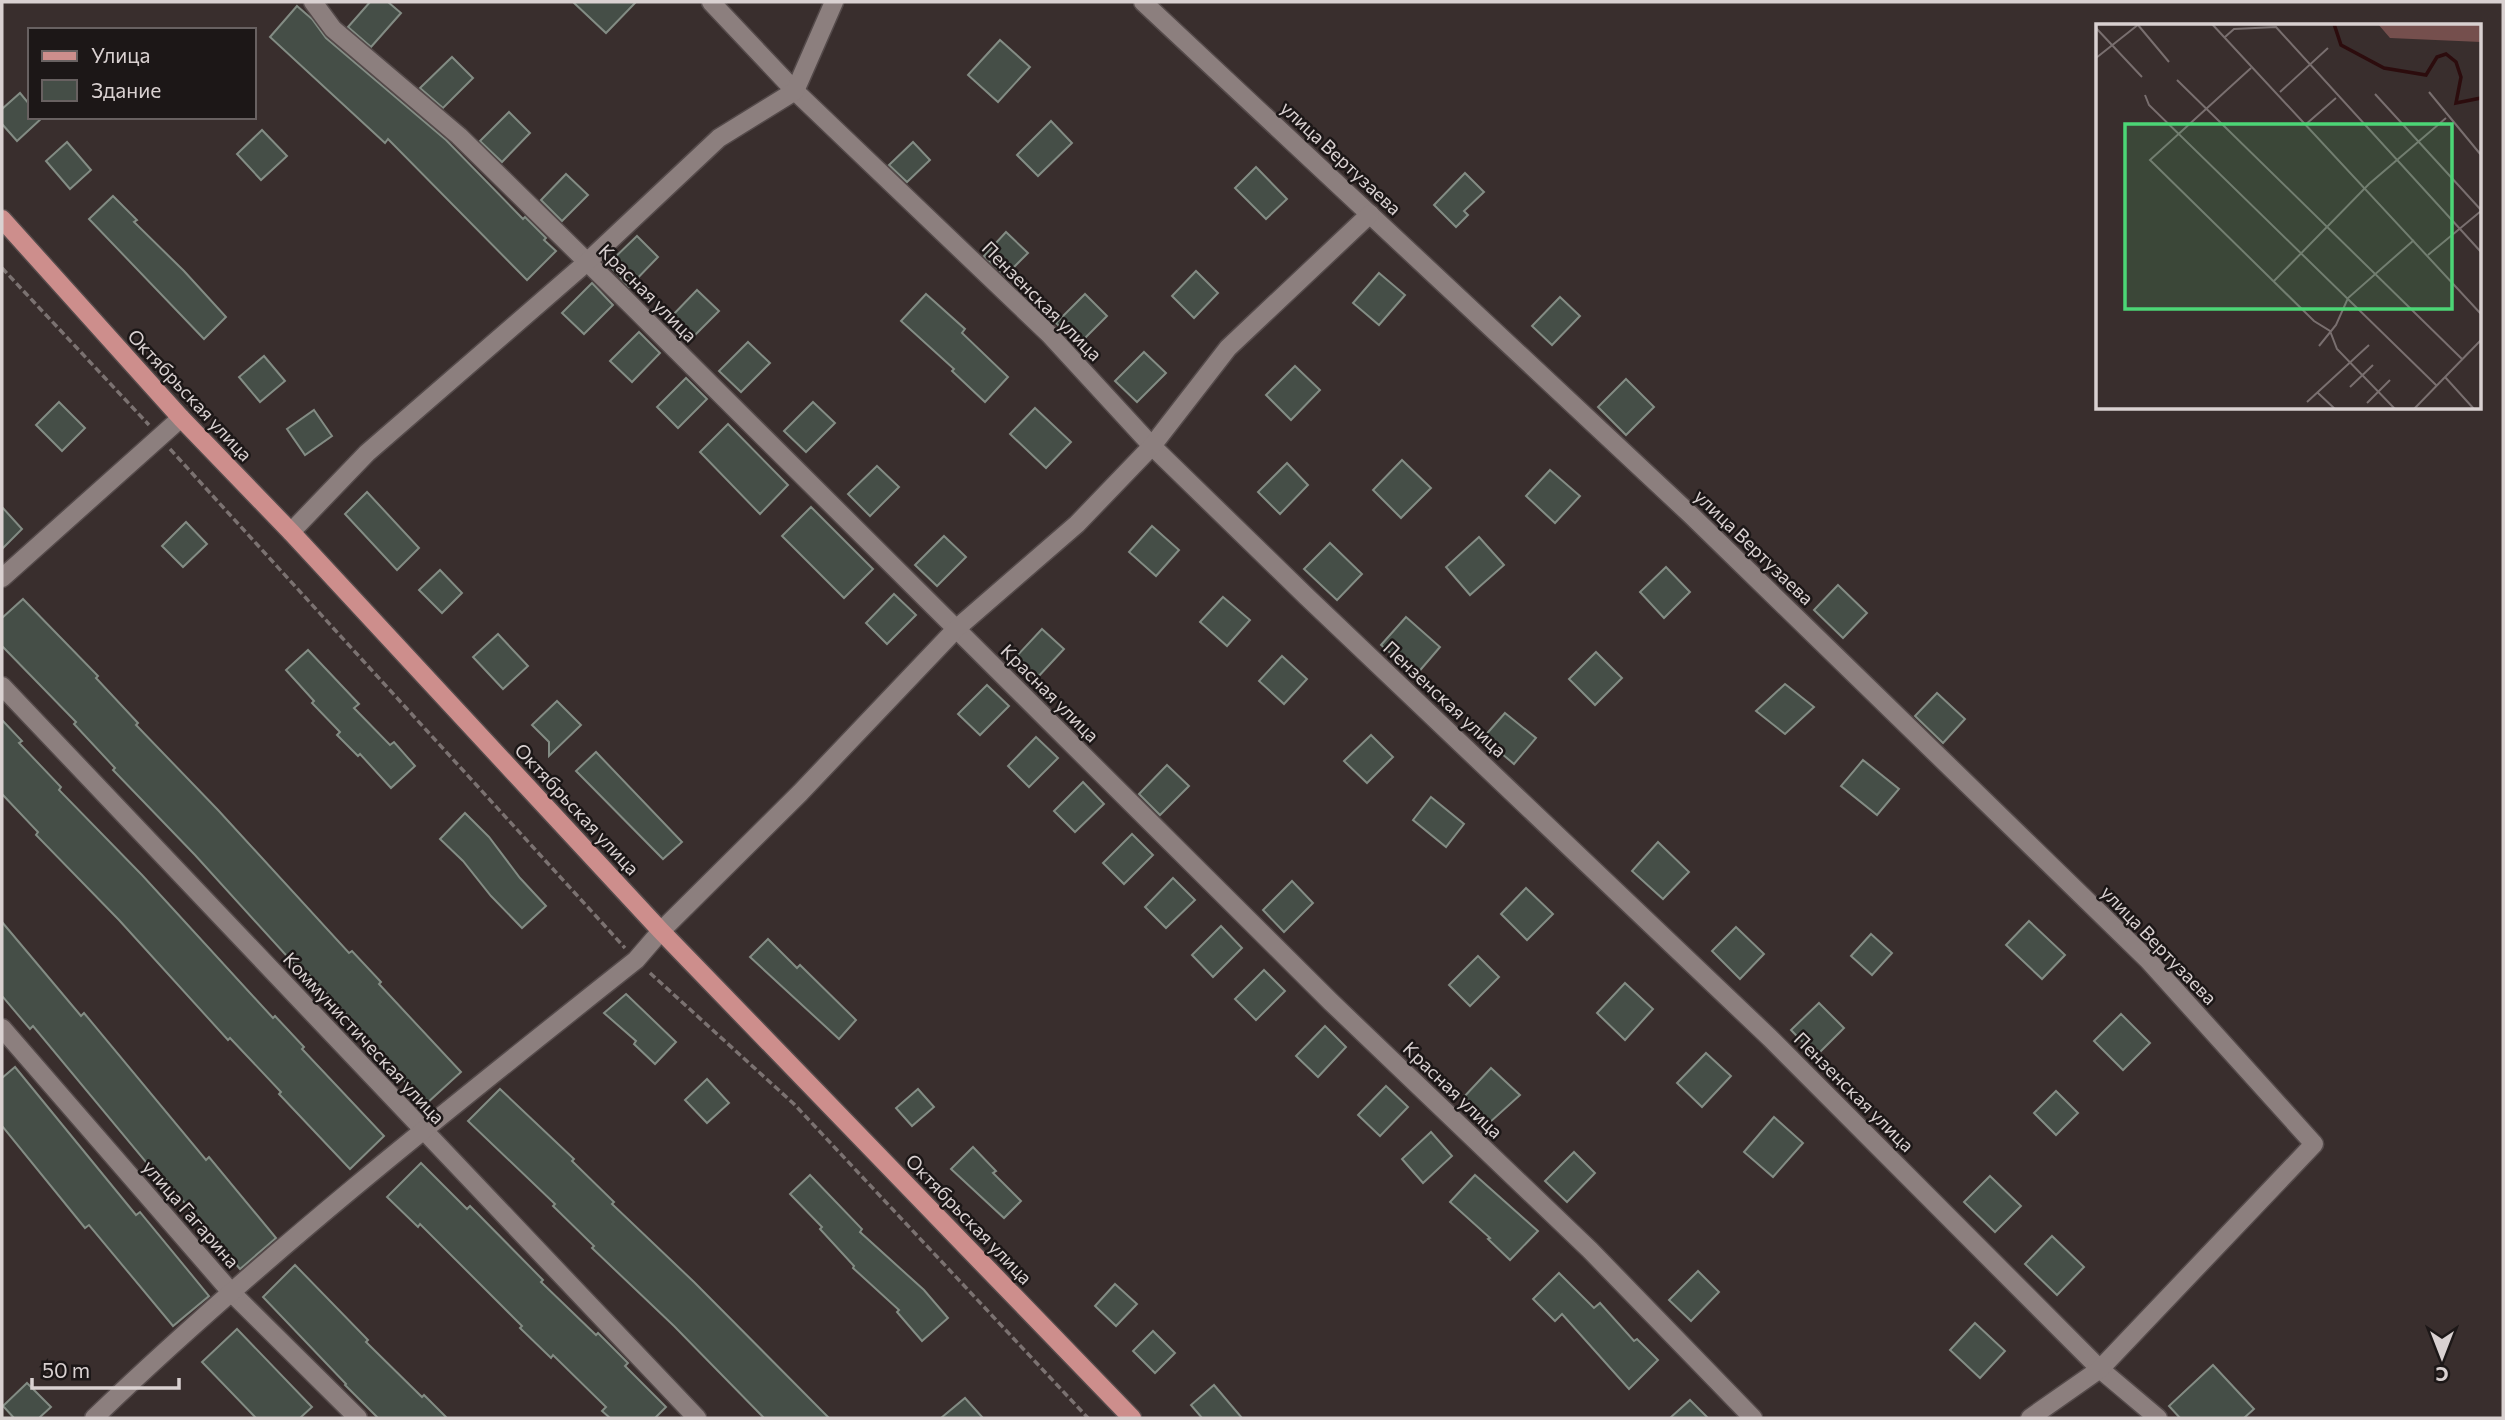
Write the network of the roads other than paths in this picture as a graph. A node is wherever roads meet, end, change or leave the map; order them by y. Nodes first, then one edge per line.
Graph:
1 (313, 2) edge
2 (711, 2) edge
3 (834, 2) edge
4 (1143, 2) edge
5 (795, 92) junction
6 (1370, 214) junction
7 (2, 219) edge
8 (587, 262) junction
9 (181, 418) junction
10 (1152, 446) junction
11 (291, 532) junction
12 (2, 578) edge
13 (956, 629) junction
14 (2, 686) edge
15 (661, 931) junction
16 (2, 1028) edge
17 (422, 1130) junction
18 (231, 1292) junction
19 (2099, 1369) junction
20 (1126, 1416) edge
21 (94, 1418) edge
22 (358, 1418) edge
23 (697, 1418) edge
24 (1753, 1418) edge
25 (2030, 1418) edge
26 (2158, 1418) edge

1 - 8 street, Красная улица
2 - 5 street, Пензенская улица
3 - 5 street
4 - 6 street, улица Вертузаева
5 - 8 street
5 - 10 street, Пензенская улица
6 - 10 street
6 - 19 street, улица Вертузаева
7 - 9 main road, Октябрьская улица
8 - 11 street
8 - 13 street, Красная улица
9 - 11 main road, Октябрьская улица
9 - 12 street
10 - 13 street
10 - 19 street, Пензенская улица
11 - 15 main road, Октябрьская улица
13 - 15 street
13 - 24 street, Красная улица
14 - 17 street, Коммунистическая улица
15 - 17 street
15 - 20 main road, Октябрьская улица
16 - 18 street, улица Гагарина
17 - 18 street
17 - 23 street, Коммунистическая улица
18 - 21 street
18 - 22 street, улица Гагарина
19 - 25 street
19 - 26 street, Пензенская улица

